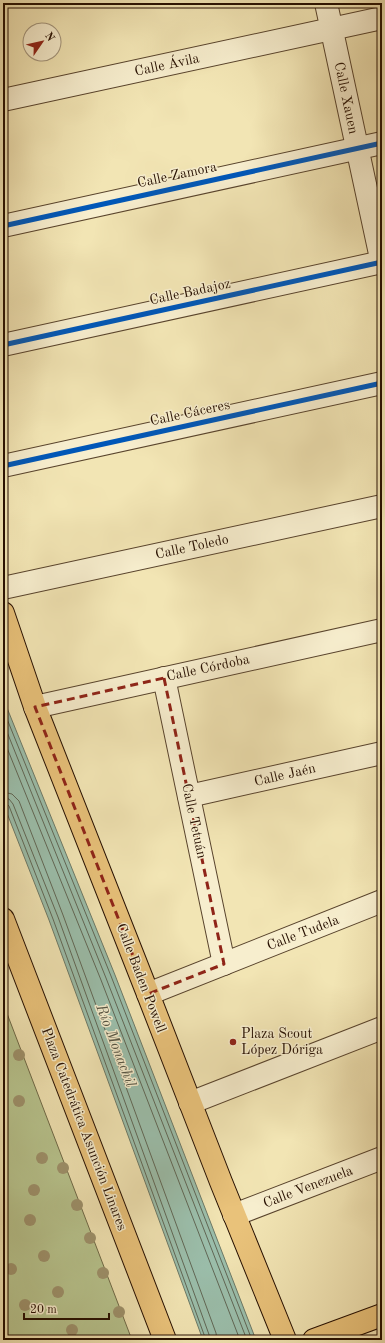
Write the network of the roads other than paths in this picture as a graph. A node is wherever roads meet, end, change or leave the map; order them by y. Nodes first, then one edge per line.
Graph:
1 (326, 3) edge
2 (382, 18) edge
3 (332, 30) junction
4 (3, 100) edge
5 (382, 143) edge
6 (357, 148) junction
7 (3, 226) edge
8 (382, 263) edge
9 (3, 345) edge
10 (382, 383) edge
11 (3, 466) edge
12 (382, 506) edge
13 (3, 588) edge
14 (3, 613) edge
15 (382, 630) edge
16 (164, 678) junction
17 (35, 707) junction
18 (382, 753) edge
19 (189, 796) junction
20 (382, 901) edge
21 (3, 919) edge
22 (224, 964) junction
23 (148, 994) junction
24 (382, 1028) edge
25 (190, 1103) junction
26 (382, 1158) edge
27 (234, 1215) junction
28 (382, 1315) edge
29 (165, 1340) edge
30 (285, 1340) edge
31 (314, 1340) edge

1 - 3 street, Calle Xauen
2 - 3 street, Calle Ávila
3 - 4 street, Calle Ávila
3 - 6 street, Calle Xauen
5 - 6 street, Calle Zamora
6 - 7 street, Calle Zamora
6 - 8 street, Calle Xauen
8 - 9 street, Calle Badajoz
10 - 11 street, Calle Cáceres
12 - 13 street, Calle Toledo
14 - 17 main road, Calle Baden Powell
15 - 16 street, Calle Córdoba
16 - 17 street, Calle Córdoba
16 - 19 street, Calle Tetuán
17 - 23 main road, Calle Baden Powell
18 - 19 street, Calle Jaén
19 - 22 street, Calle Tetuán
20 - 22 street, Calle Tudela
21 - 29 main road, Plaza Catedrática Asunción Linares
22 - 23 street
23 - 25 main road, Calle Baden Powell
24 - 25 street
25 - 27 main road, Calle Baden Powell
26 - 27 street, Calle Venezuela
27 - 30 main road, Calle Baden Powell
28 - 31 main road

